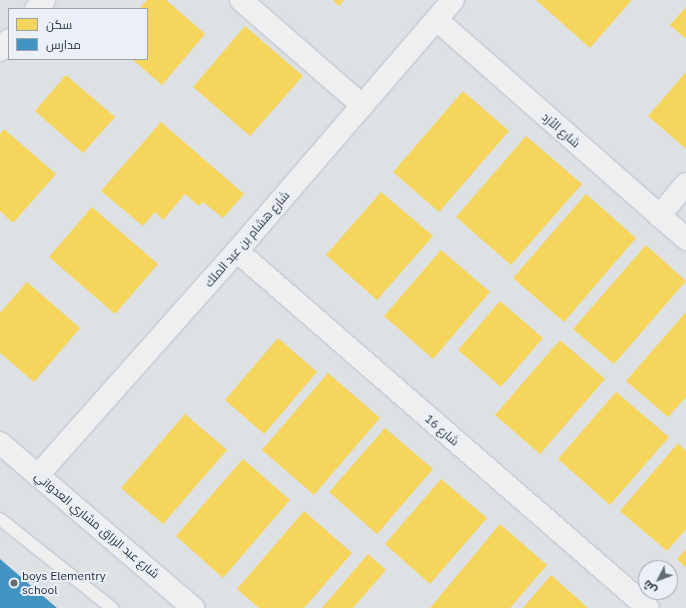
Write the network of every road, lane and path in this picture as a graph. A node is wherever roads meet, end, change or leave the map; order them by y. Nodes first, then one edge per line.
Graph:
1 (44, 0) edge
2 (241, 0) edge
3 (452, 0) edge
4 (37, 8) edge
5 (437, 20) junction
6 (8, 41) edge
7 (0, 50) edge
8 (362, 105) junction
9 (686, 184) edge
10 (659, 216) junction
11 (686, 239) edge
12 (237, 251) junction
13 (0, 443) edge
14 (38, 475) junction
15 (0, 519) edge
16 (112, 608) edge
17 (194, 608) edge
18 (648, 608) edge

1 - 4 street
2 - 8 street
3 - 5 street, شارع هشام بن عبد الملك
5 - 8 street, شارع هشام بن عبد الملك
5 - 10 street, شارع الأزد
6 - 7 street
8 - 12 street, شارع هشام بن عبد الملك
9 - 10 street
10 - 11 street, شارع الأزد
12 - 14 street, شارع هشام بن عبد الملك
12 - 18 street, شارع 16
13 - 14 street, شارع عبد الرزاق مشاري العدواني
14 - 17 street, شارع عبد الرزاق مشاري العدواني
15 - 16 lane

